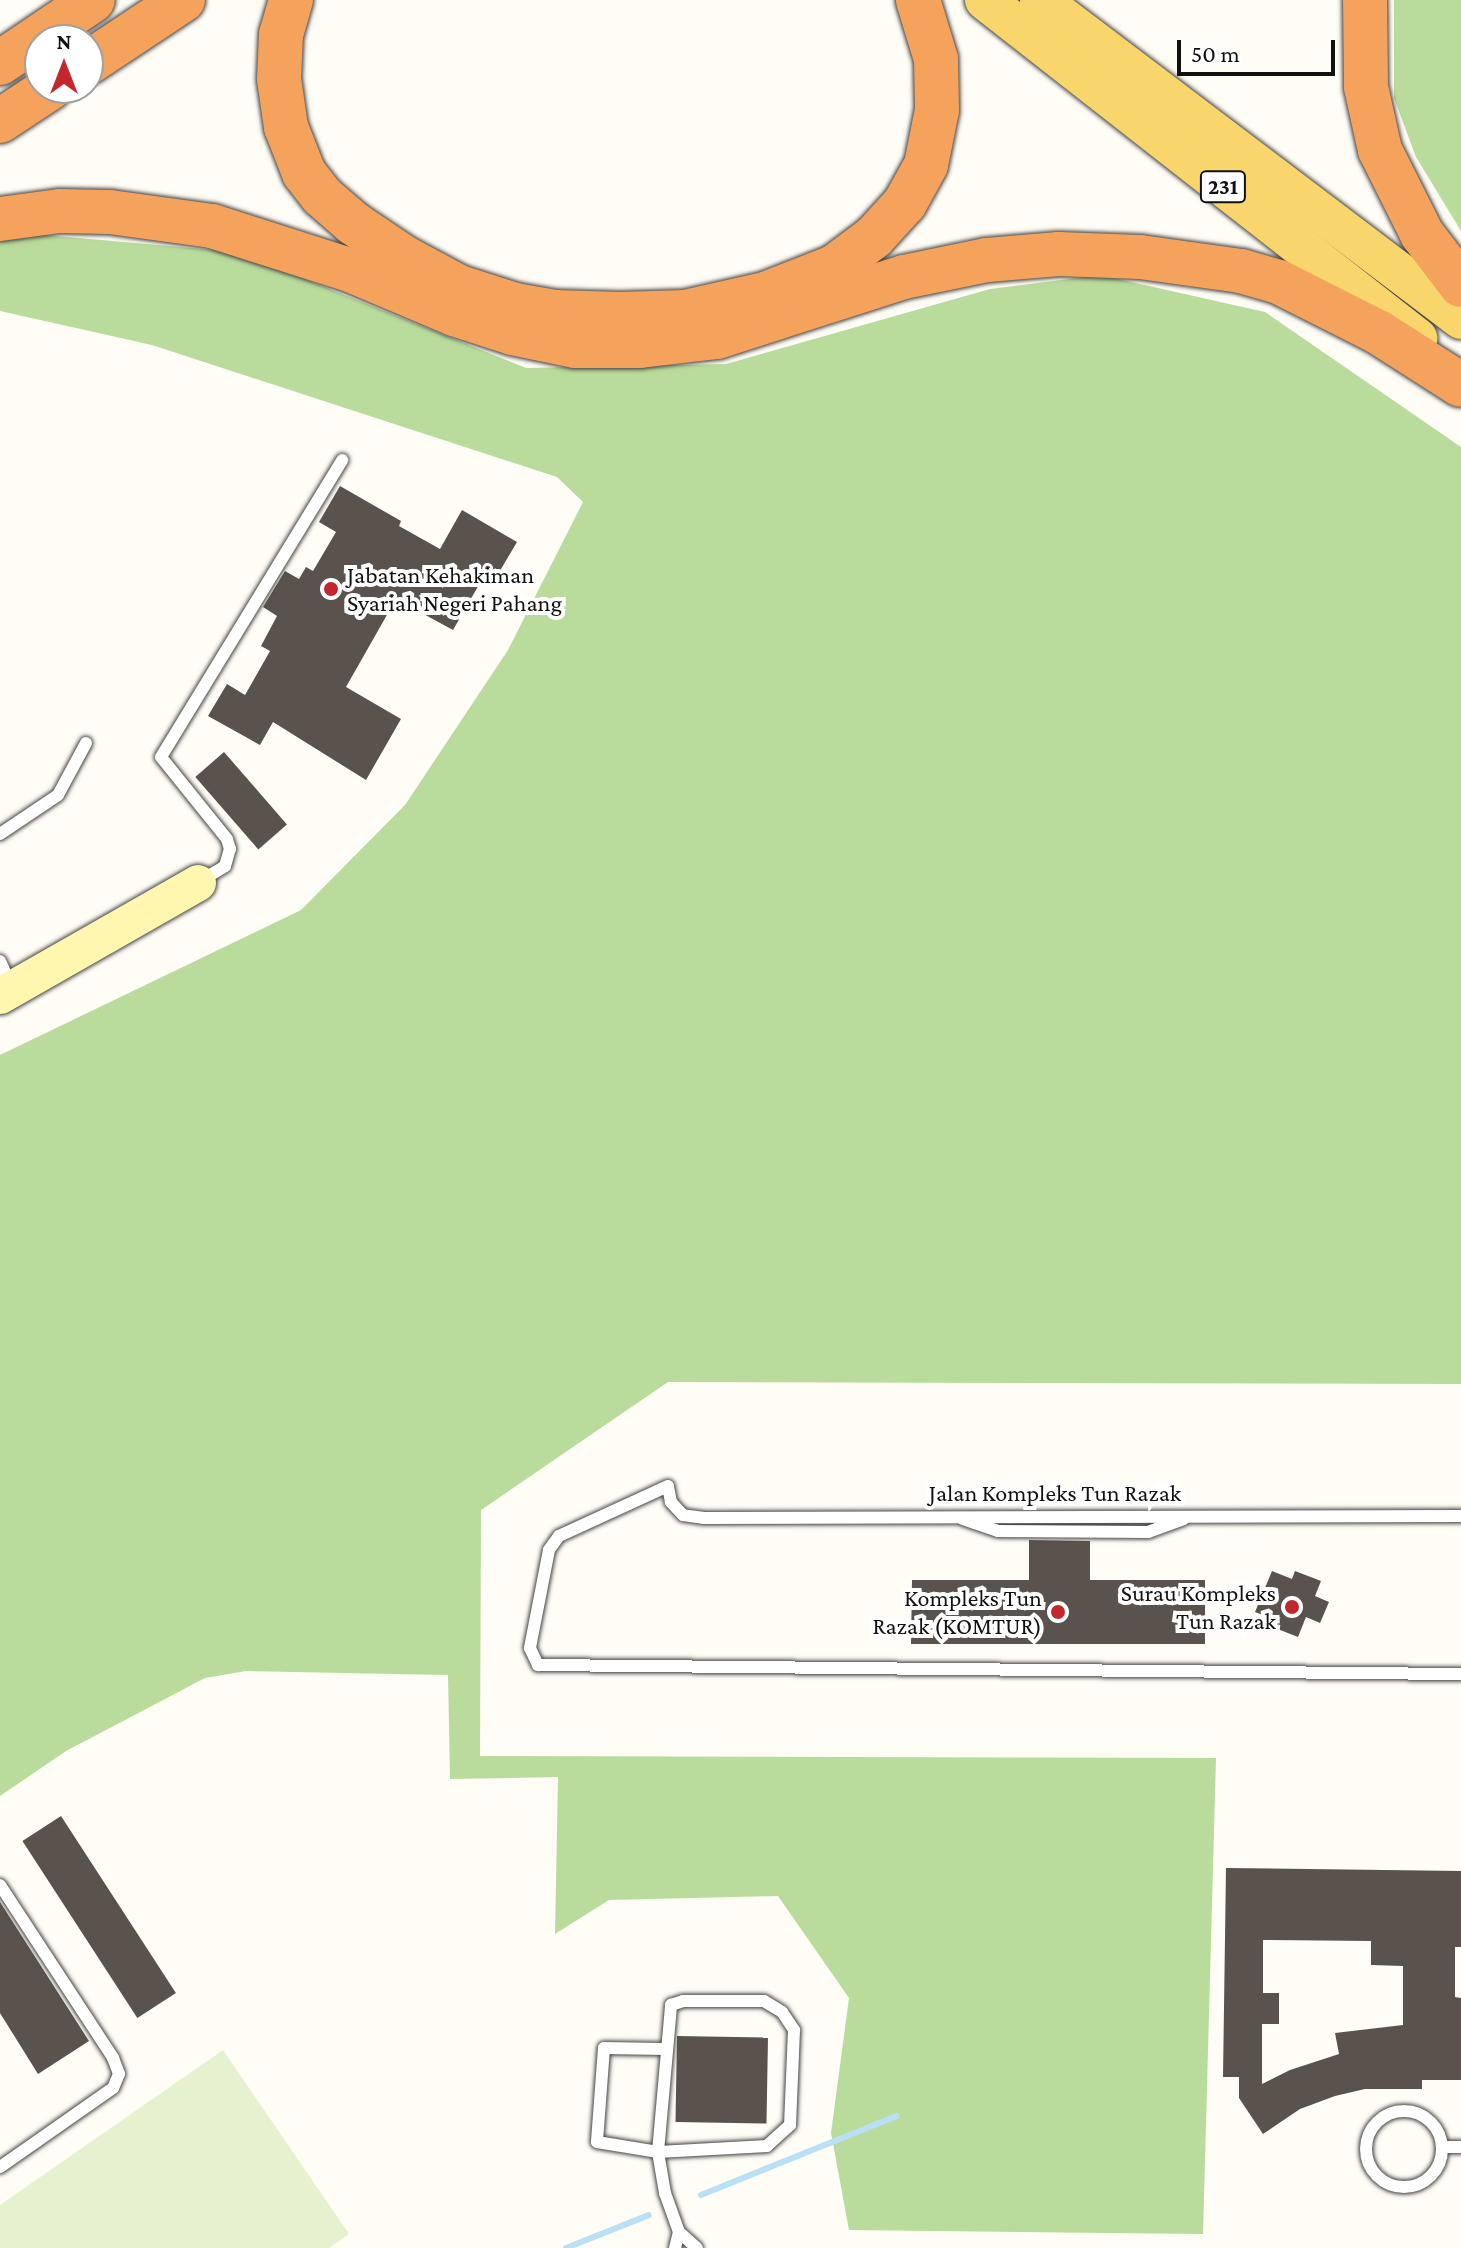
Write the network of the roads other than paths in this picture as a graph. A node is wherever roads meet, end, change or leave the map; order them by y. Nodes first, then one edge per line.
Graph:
1 (93, 0) edge
2 (183, 0) edge
3 (291, 0) edge
4 (918, 0) edge
5 (985, 0) edge
6 (1040, 0) edge
7 (1365, 0) edge
8 (104, 52) edge
9 (0, 63) edge
10 (26, 104) edge
11 (0, 121) edge
12 (0, 219) edge
13 (1461, 285) edge
14 (1461, 319) edge
15 (1461, 373) edge
16 (1461, 385) edge
17 (342, 460) dead end
18 (86, 743) dead end
19 (0, 834) edge
20 (198, 883) joint
21 (4, 982) edge
22 (1461, 1516) edge
23 (1461, 1674) edge
24 (0, 1885) edge
25 (665, 2049) junction
26 (1442, 2147) junction
27 (1461, 2147) edge
28 (658, 2152) junction
29 (0, 2167) edge
30 (679, 2232) junction
31 (675, 2248) edge
32 (697, 2248) edge

1 - 9 highway
2 - 8 highway
3 - 4 highway
5 - 15 main road, 231
6 - 14 main road, 231
7 - 13 highway
10 - 11 highway
12 - 16 highway
17 - 20 lane
18 - 19 lane
20 - 21 street
22 - 23 lane, Jalan Kompleks Tun Razak
24 - 29 lane
25 - 28 lane
25 - 28 lane
25 - 28 lane
26 - 26 lane
26 - 27 lane
28 - 30 lane
30 - 31 lane
30 - 32 lane

